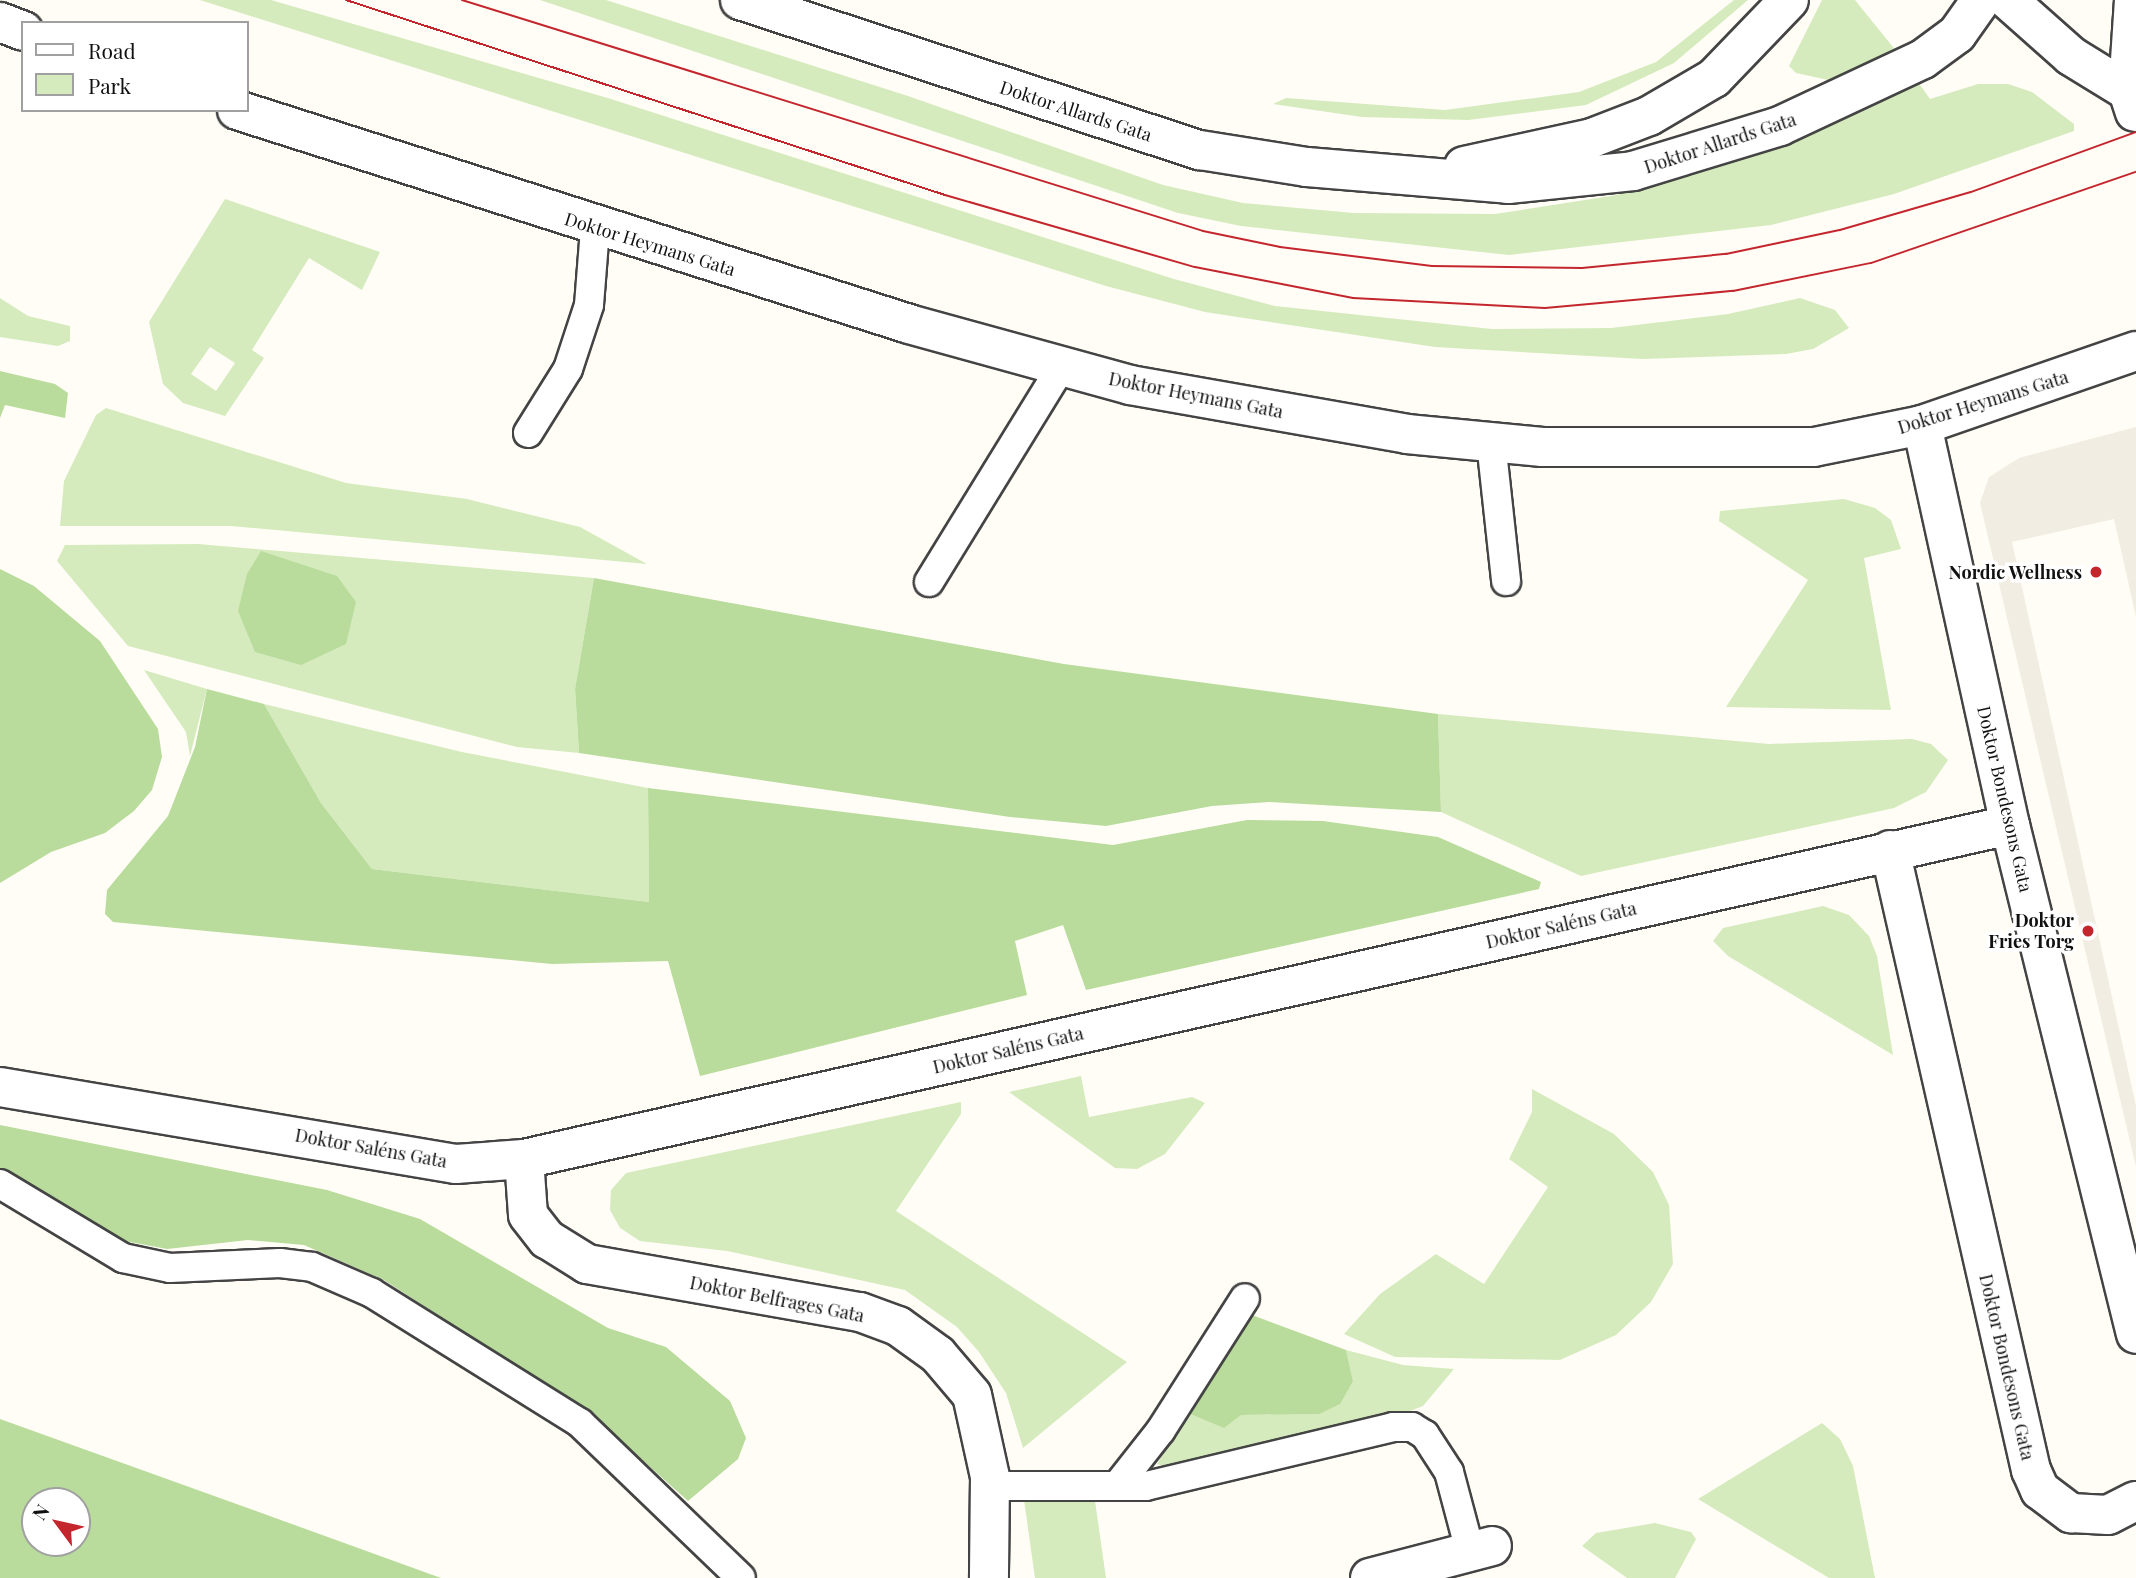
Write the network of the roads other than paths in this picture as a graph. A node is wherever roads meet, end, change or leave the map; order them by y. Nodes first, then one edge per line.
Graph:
1 (740, 0) edge
2 (1788, 0) edge
3 (1981, 0) edge
4 (2008, 0) edge
5 (2134, 0) edge
6 (0, 22) edge
7 (21, 30) edge
8 (2132, 103) edge
9 (243, 112) edge
10 (1422, 173) junction
11 (596, 228) junction
12 (2136, 351) edge
13 (1063, 364) junction
14 (1923, 425) junction
15 (528, 433) dead end
16 (1491, 442) junction
17 (1506, 581) dead end
18 (929, 582) dead end
19 (2010, 825) junction
20 (1890, 850) junction
21 (0, 1087) edge
22 (524, 1159) junction
23 (0, 1184) edge
24 (1245, 1298) dead end
25 (2136, 1334) edge
26 (990, 1486) junction
27 (1117, 1486) junction
28 (2136, 1501) edge
29 (1481, 1549) joint
30 (741, 1578) edge
31 (989, 1578) edge
32 (1370, 1578) edge

1 - 10 street, Doktor Allards Gata
2 - 10 street, Doktor Allards Gata
3 - 10 street, Doktor Allards Gata
4 - 8 street
5 - 8 street
6 - 7 street
9 - 11 street, Doktor Heymans Gata
11 - 13 street, Doktor Heymans Gata
11 - 15 lane
12 - 14 street, Doktor Heymans Gata
13 - 16 street, Doktor Heymans Gata
13 - 18 lane
14 - 16 street, Doktor Heymans Gata
14 - 19 street, Doktor Bondesons Gata
16 - 17 lane
19 - 20 street, Doktor Saléns Gata
19 - 25 street, Doktor Bondesons Gata
20 - 22 street, Doktor Saléns Gata
20 - 28 street, Doktor Bondesons Gata
21 - 22 street, Doktor Saléns Gata
22 - 26 street, Doktor Belfrages Gata
23 - 30 lane
24 - 27 lane
26 - 27 lane
26 - 31 street, Doktor Belfrages Gata
27 - 29 lane
29 - 32 street

